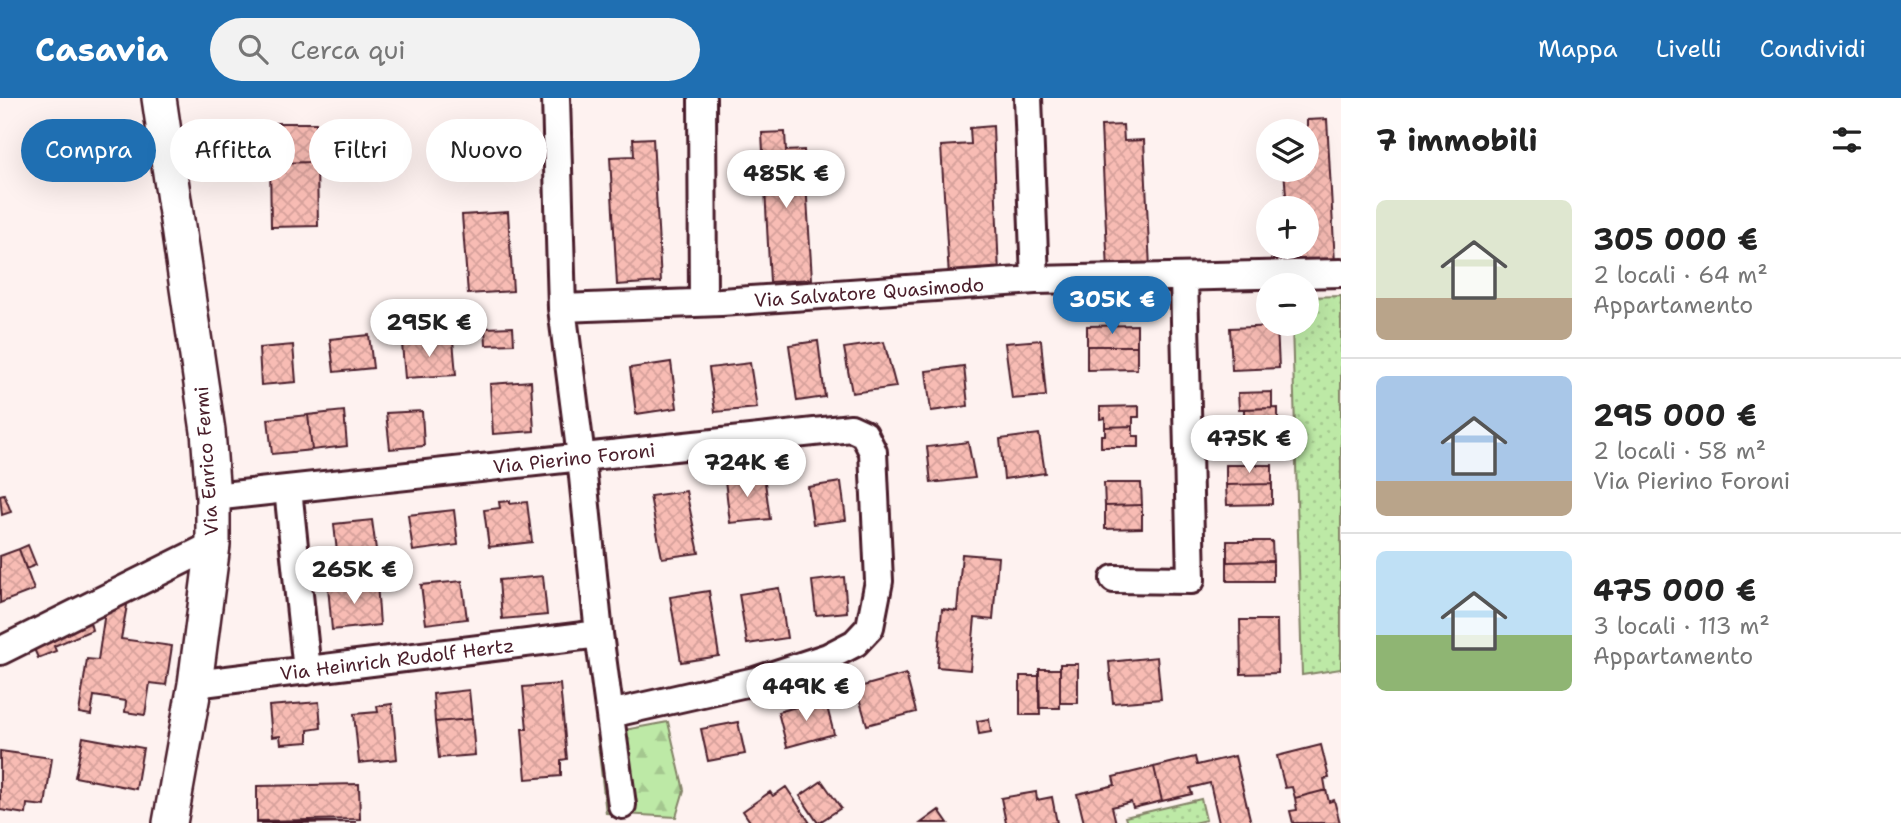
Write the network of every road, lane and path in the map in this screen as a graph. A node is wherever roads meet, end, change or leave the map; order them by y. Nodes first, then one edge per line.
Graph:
1 (159, 98) edge
2 (556, 98) edge
3 (702, 98) edge
4 (1028, 98) edge
5 (1341, 273) edge
6 (1184, 278) junction
7 (1035, 280) junction
8 (703, 301) junction
9 (562, 308) junction
10 (581, 457) junction
11 (288, 489) junction
12 (213, 497) junction
13 (213, 545) junction
14 (1114, 579) dead end
15 (599, 634) junction
16 (0, 651) edge
17 (307, 671) junction
18 (195, 684) junction
19 (610, 714) junction
20 (622, 805) dead end
21 (170, 823) edge

1 - 12 street, Via Enrico Fermi
2 - 9 street
3 - 8 street
4 - 7 street
5 - 6 street, Via Salvatore Quasimodo
6 - 7 street, Via Salvatore Quasimodo
6 - 14 street
7 - 8 street, Via Salvatore Quasimodo
8 - 9 street, Via Salvatore Quasimodo
9 - 10 street
10 - 11 street, Via Pierino Foroni
10 - 15 street
10 - 19 street, Via Pierino Foroni
11 - 12 street, Via Pierino Foroni
11 - 17 street
12 - 13 street, Via Enrico Fermi
13 - 16 street
13 - 18 street, Via Enrico Fermi
15 - 17 street, Via Heinrich Rudolf Hertz
15 - 19 street
17 - 18 street, Via Heinrich Rudolf Hertz
18 - 21 street, Via Enrico Fermi
19 - 20 street

